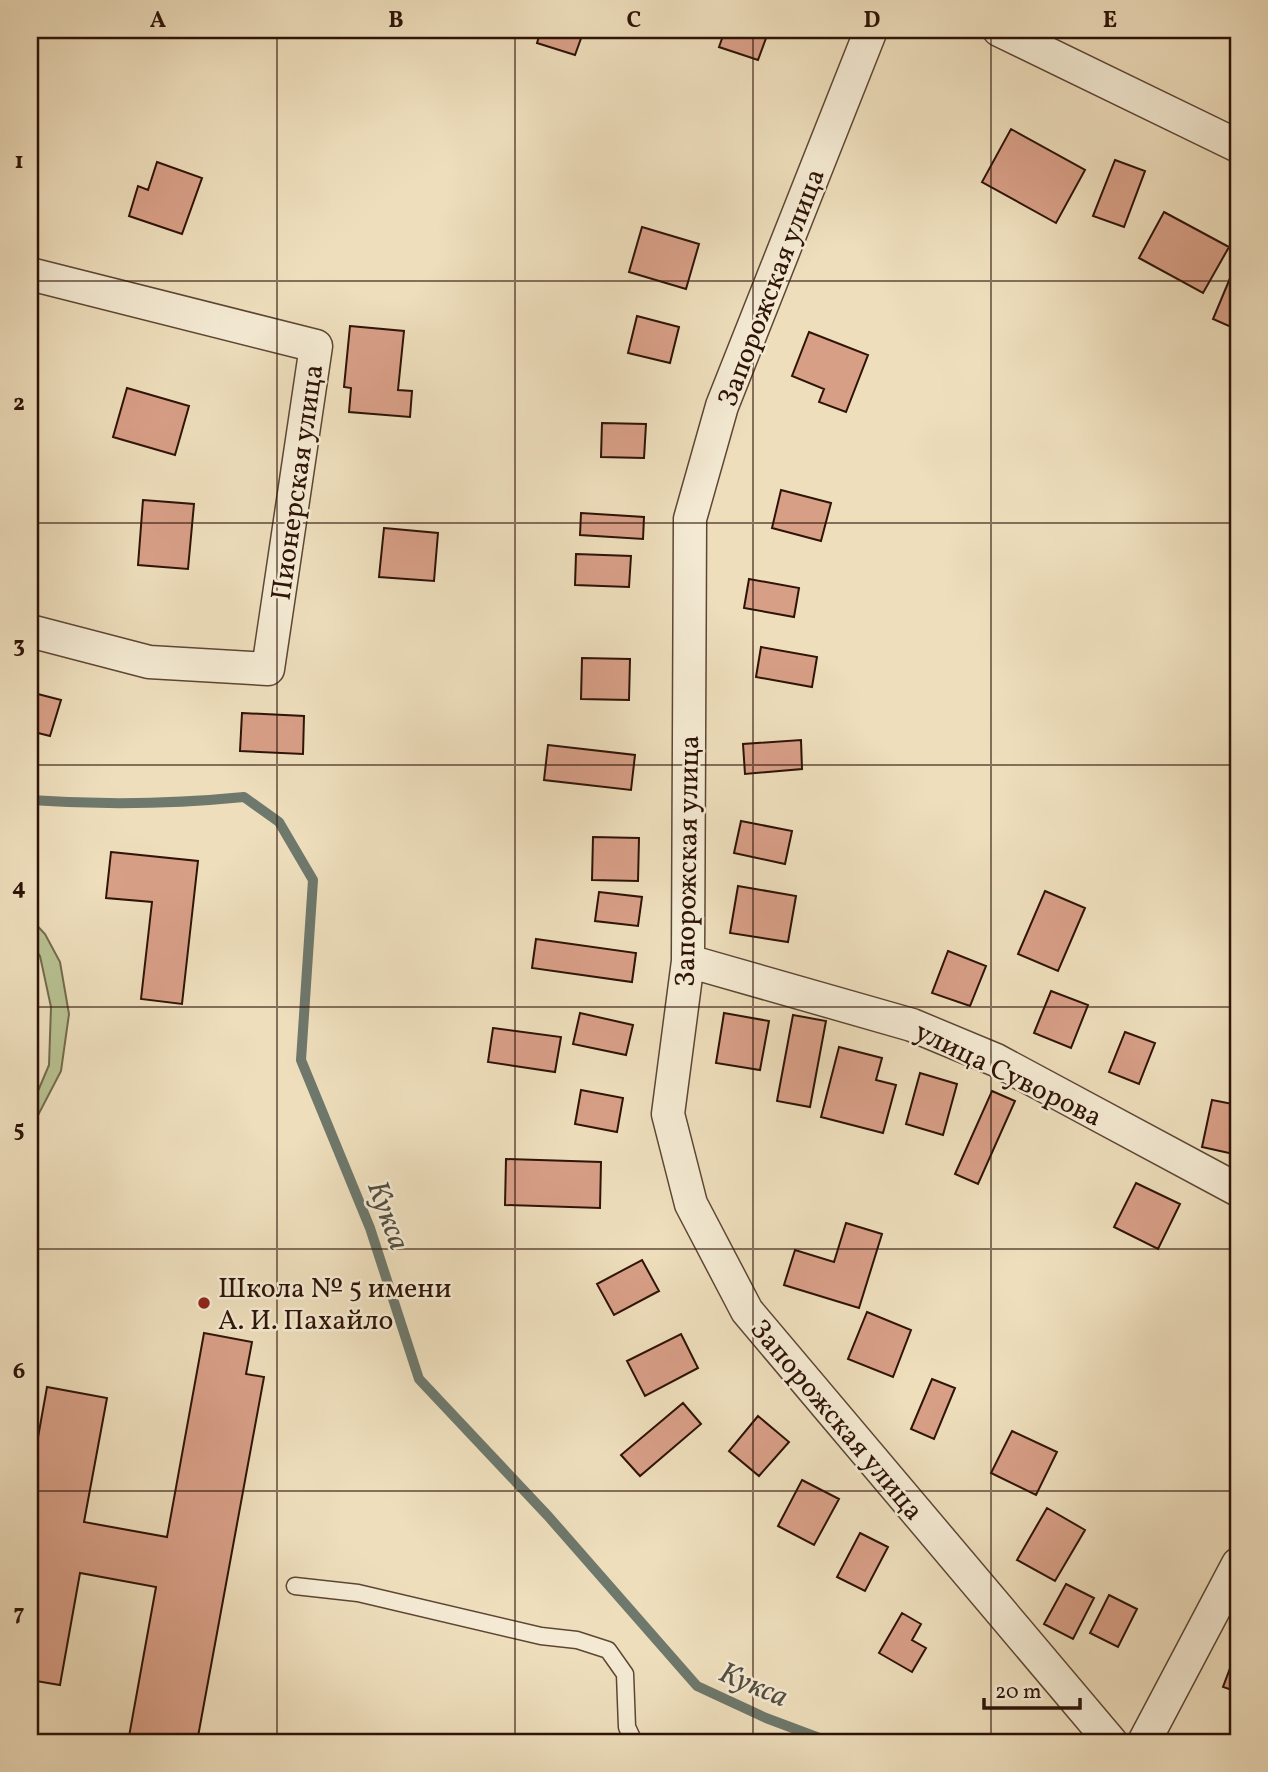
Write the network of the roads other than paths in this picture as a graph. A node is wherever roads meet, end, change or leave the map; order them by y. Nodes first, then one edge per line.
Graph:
1 (871, 30) edge
2 (999, 30) edge
3 (1238, 145) edge
4 (30, 274) edge
5 (30, 631) edge
6 (688, 961) junction
7 (1238, 1190) edge
8 (1238, 1564) edge
9 (295, 1586) dead end
10 (634, 1742) edge
11 (1111, 1742) edge
12 (1144, 1742) edge

1 - 6 street, Запорожская улица
2 - 3 street
4 - 5 street, Пионерская улица
6 - 7 street, улица Суворова
6 - 11 street, Запорожская улица
8 - 12 street
9 - 10 lane

